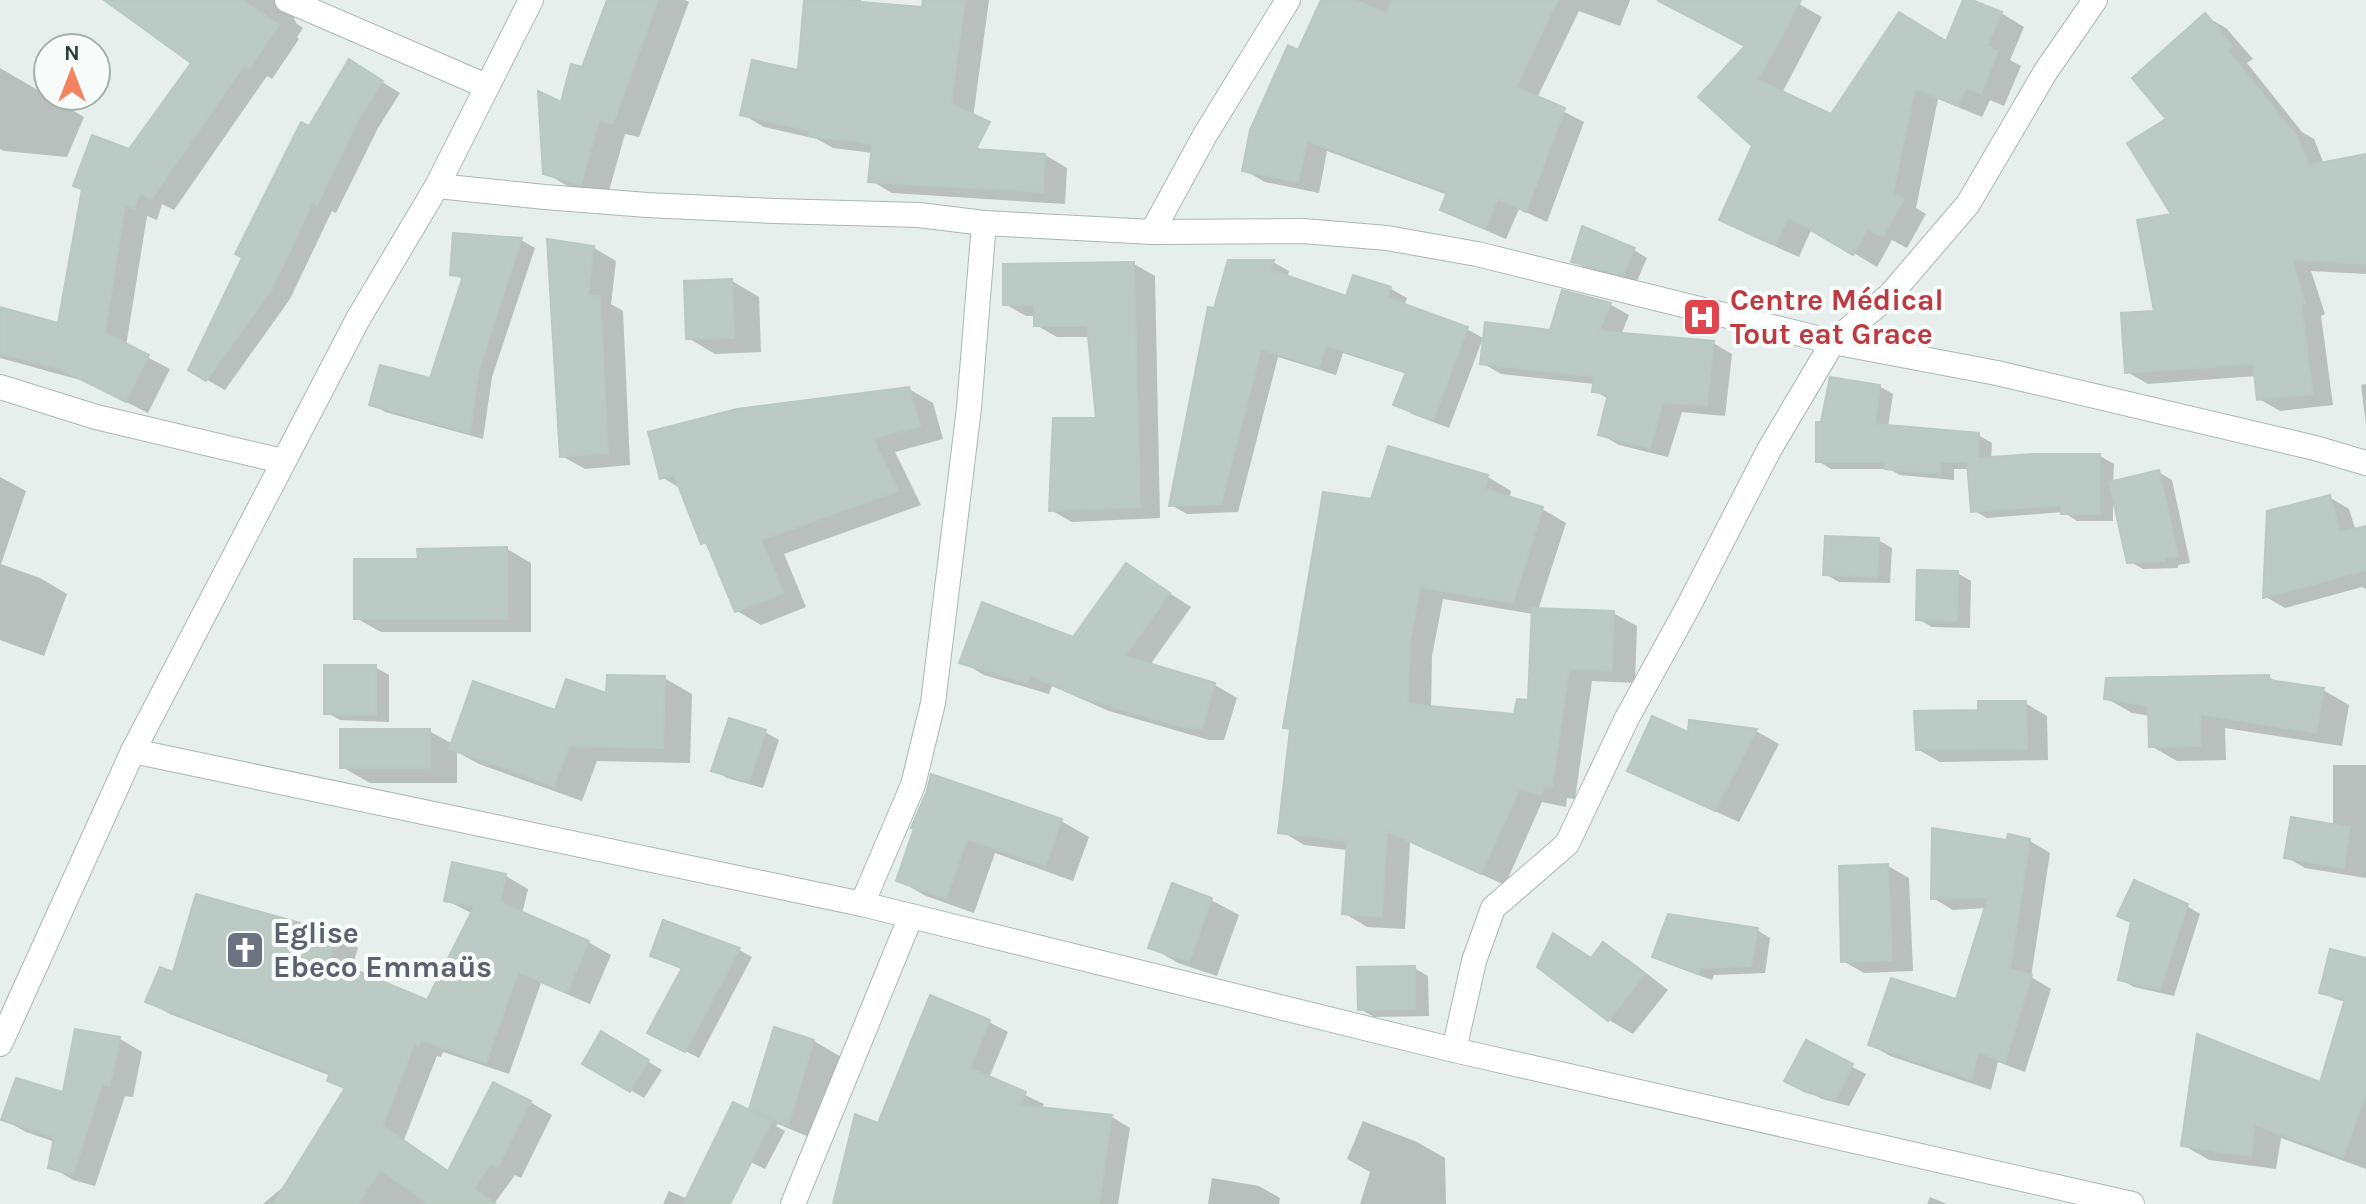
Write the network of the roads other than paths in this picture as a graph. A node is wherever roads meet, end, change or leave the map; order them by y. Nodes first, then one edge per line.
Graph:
1 (287, 0) edge
2 (531, 0) edge
3 (1288, 0) edge
4 (2095, 0) edge
5 (486, 86) junction
6 (437, 186) junction
7 (984, 223) junction
8 (1152, 232) junction
9 (1833, 342) junction
10 (0, 387) edge
11 (282, 461) junction
12 (2366, 463) edge
13 (133, 751) junction
14 (862, 904) junction
15 (911, 916) junction
16 (0, 1044) edge
17 (1454, 1050) junction
18 (793, 1204) edge
19 (2132, 1204) edge

1 - 5 street
2 - 5 street
3 - 8 street
4 - 9 street
5 - 6 street
6 - 7 street
6 - 11 street
7 - 8 street
7 - 14 street
8 - 9 street
9 - 12 street
9 - 17 street
10 - 11 street
11 - 13 street
13 - 14 street
13 - 16 street
14 - 15 street
15 - 17 street
15 - 18 street
17 - 19 street

